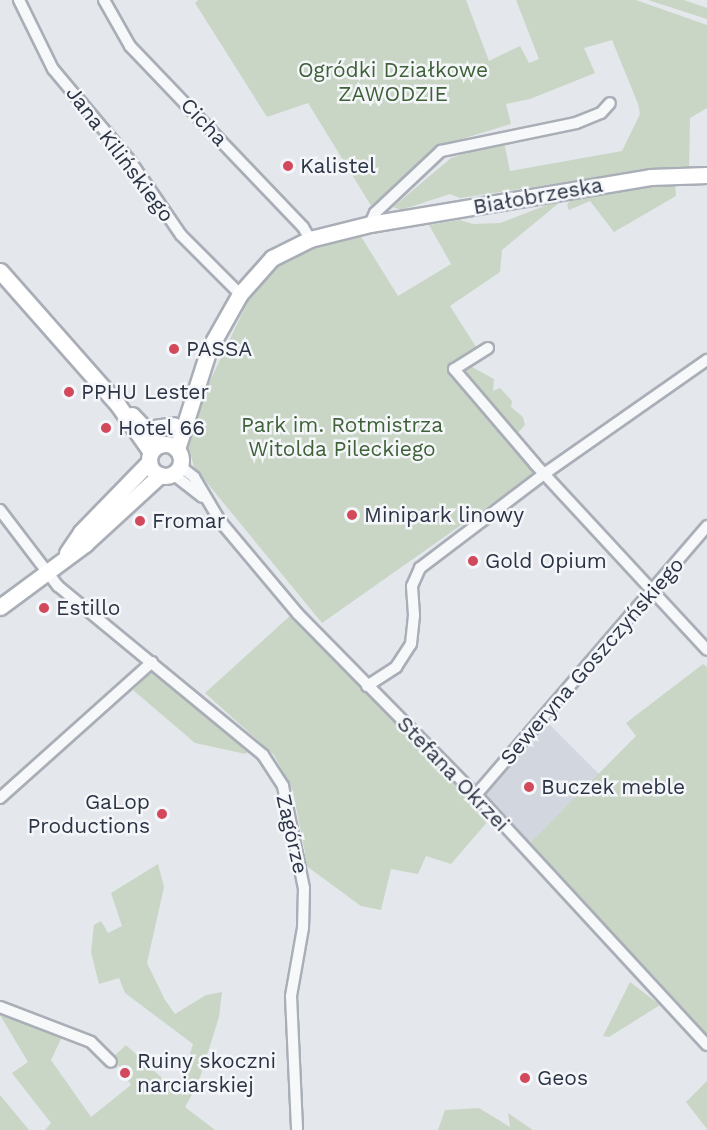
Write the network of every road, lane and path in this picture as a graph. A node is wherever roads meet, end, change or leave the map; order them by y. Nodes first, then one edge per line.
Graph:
1 (19, 0) edge
2 (104, 0) edge
3 (610, 103) dead end
4 (707, 175) edge
5 (370, 224) junction
6 (310, 239) junction
7 (0, 271) edge
8 (240, 294) junction
9 (488, 348) dead end
10 (707, 360) edge
11 (193, 390) junction
12 (118, 405) junction
13 (174, 426) junction
14 (147, 429) junction
15 (161, 450) junction
16 (171, 472) junction
17 (544, 474) junction
18 (0, 510) edge
19 (707, 526) edge
20 (65, 555) junction
21 (45, 570) junction
22 (653, 591) junction
23 (0, 607) edge
24 (707, 650) edge
25 (152, 662) junction
26 (367, 686) junction
27 (475, 796) junction
28 (0, 798) edge
29 (0, 1007) edge
30 (707, 1045) edge
31 (111, 1062) dead end
32 (297, 1130) edge

1 - 8 street, Jana Kilińskiego
2 - 6 street, Cicha
3 - 5 street
4 - 5 street, Białobrzeska
5 - 6 street, Białobrzeska
6 - 8 street, Białobrzeska
7 - 12 street
8 - 11 street, Białobrzeska
9 - 17 street
10 - 17 street
11 - 13 street, Białobrzeska
11 - 15 street, Białobrzeska
12 - 14 street
12 - 15 street
13 - 14 street
13 - 15 street, Białobrzeska
14 - 15 street
15 - 16 street
15 - 16 street
15 - 20 street
16 - 20 street
16 - 26 street, Stefana Okrzei
17 - 22 street
17 - 26 street
18 - 21 street, Zagórze
19 - 22 street, Seweryna Goszczyńskiego
20 - 21 street
21 - 23 street
21 - 25 street, Zagórze
22 - 24 street
22 - 27 street, Seweryna Goszczyńskiego
25 - 28 street
25 - 32 street, Zagórze
26 - 27 street, Stefana Okrzei
27 - 30 street, Stefana Okrzei
29 - 31 street

